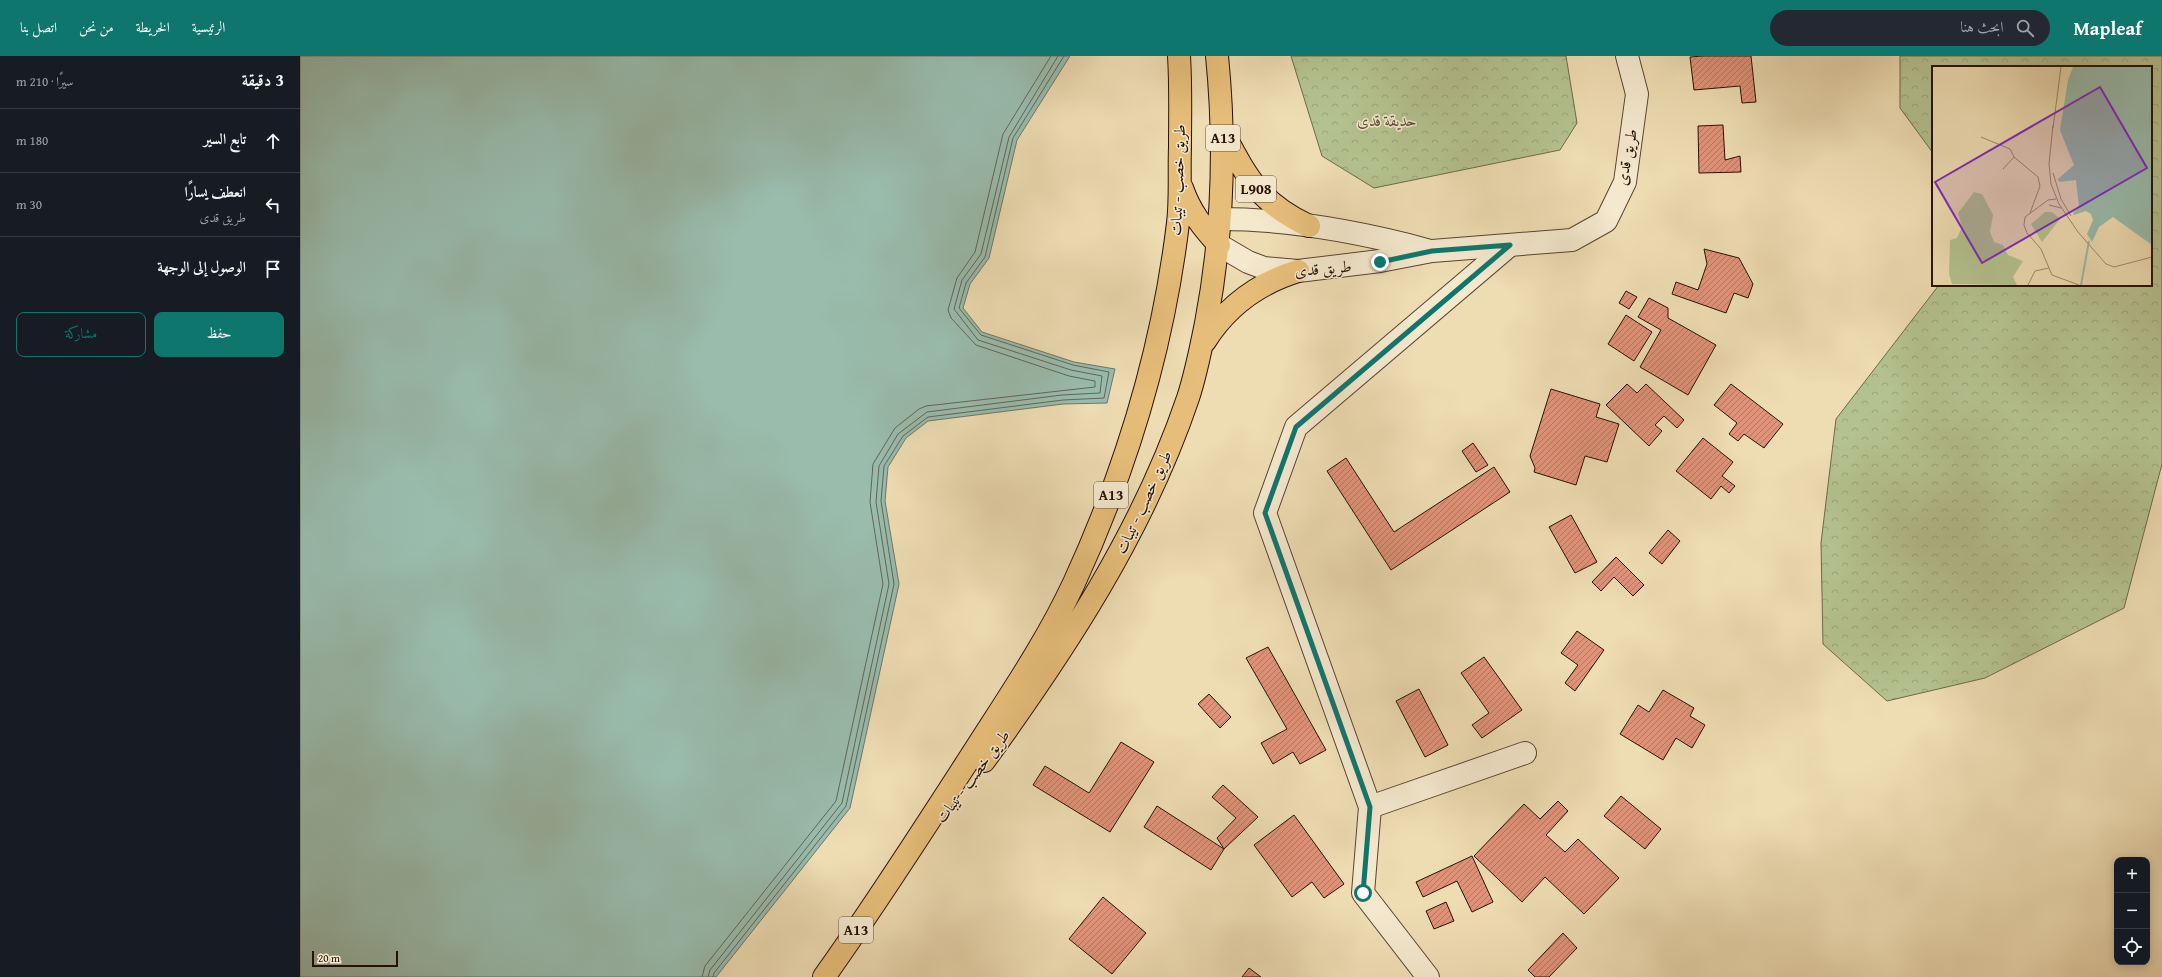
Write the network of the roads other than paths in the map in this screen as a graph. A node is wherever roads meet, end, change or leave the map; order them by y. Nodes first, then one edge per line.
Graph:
1 (1179, 56) edge
2 (1217, 56) edge
3 (1627, 56) edge
4 (1223, 133) junction
5 (1180, 182) junction
6 (1211, 223) junction
7 (1309, 226) junction
8 (1219, 245) junction
9 (1510, 245) junction
10 (1432, 251) junction
11 (1172, 261) junction
12 (1298, 271) junction
13 (1200, 349) junction
14 (1525, 753) dead end
15 (1370, 807) junction
16 (889, 883) junction
17 (824, 977) edge
18 (1428, 977) edge

1 - 5 highway, طريق خصب - تيبات / A13
2 - 4 highway, طريق خصب - تيبات / A13
3 - 9 street, طريق قدى / L908
4 - 6 highway, طريق خصب - تيبات / A13
4 - 7 highway, L908
5 - 6 highway
5 - 11 highway, طريق خصب - تيبات / A13
6 - 7 street, طريق قدى / L908
6 - 8 highway, طريق خصب - تيبات / A13
6 - 11 highway
7 - 10 street, طريق قدى / L908
8 - 12 street, طريق قدى / L908
8 - 13 highway, طريق خصب - تيبات / A13
9 - 10 street, طريق قدى / L908
9 - 15 street
10 - 12 street, طريق قدى / L908
11 - 16 highway, طريق خصب - تيبات / A13
12 - 13 highway, L908
13 - 16 highway, طريق خصب - تيبات / A13
14 - 15 street
15 - 18 street
16 - 17 highway, طريق خصب - تيبات / A13

